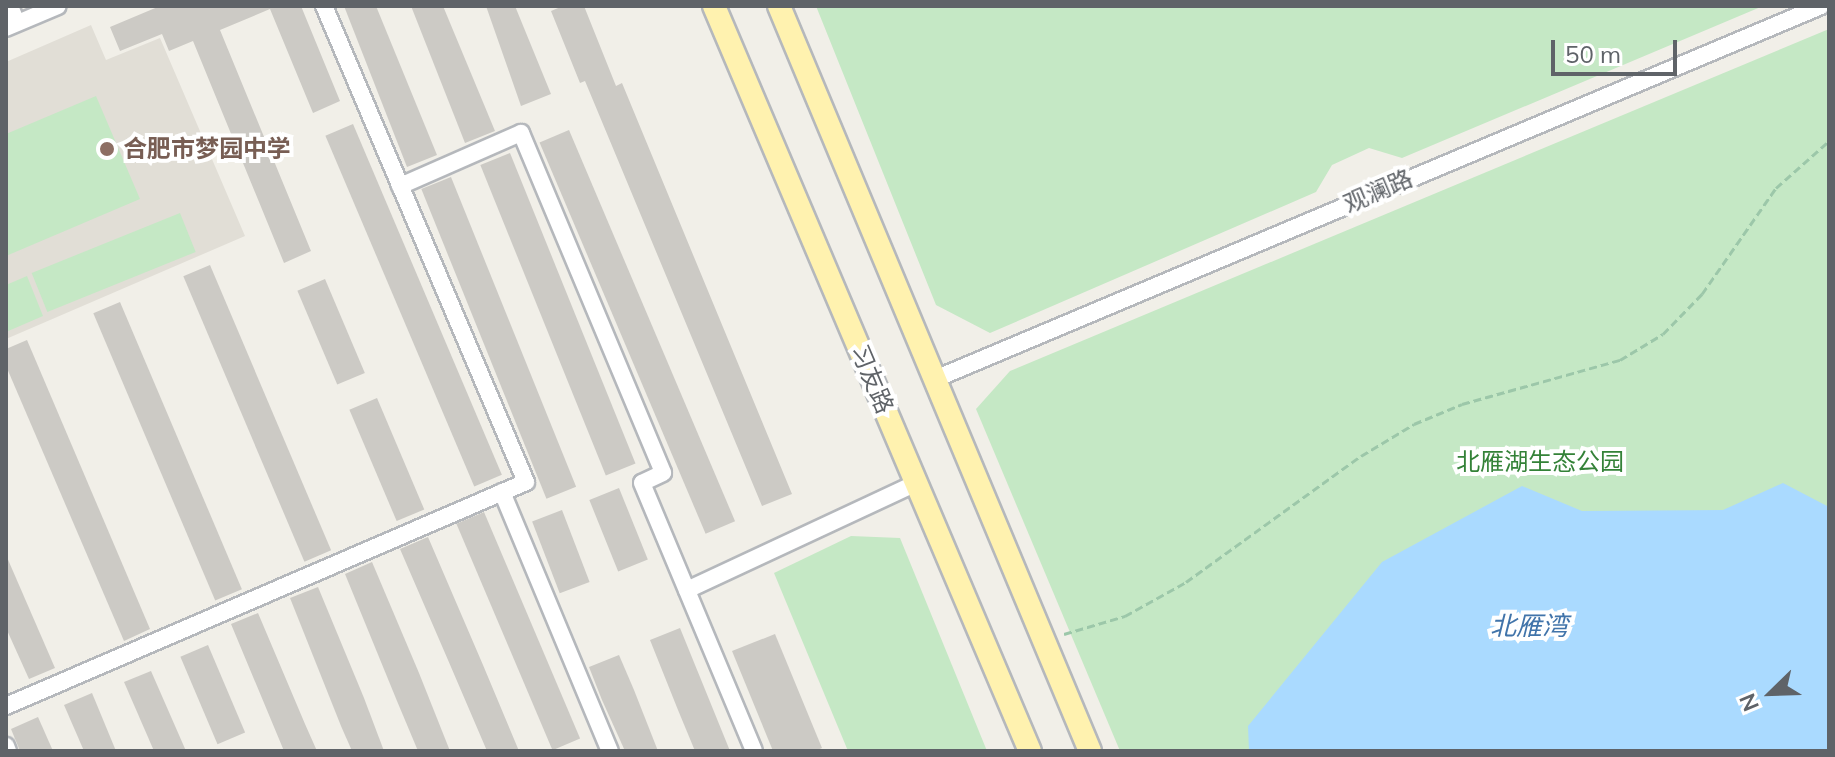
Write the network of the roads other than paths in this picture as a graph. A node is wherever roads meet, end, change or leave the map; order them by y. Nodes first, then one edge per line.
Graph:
1 (10, 6) edge
2 (58, 6) edge
3 (324, 6) edge
4 (714, 6) edge
5 (779, 6) edge
6 (1821, 6) edge
7 (11, 26) edge
8 (400, 186) junction
9 (935, 379) junction
10 (916, 483) junction
11 (502, 492) junction
12 (687, 590) junction
13 (6, 706) edge
14 (610, 751) edge
15 (754, 751) edge
16 (1030, 751) edge
17 (1090, 751) edge

1 - 7 street
2 - 7 street
3 - 8 street
4 - 10 main road, 习友路
5 - 9 main road
6 - 9 street, 观澜路
8 - 11 street
8 - 12 street
9 - 17 main road
10 - 12 street
10 - 16 main road, 习友路
11 - 13 street
11 - 14 street
12 - 15 street

